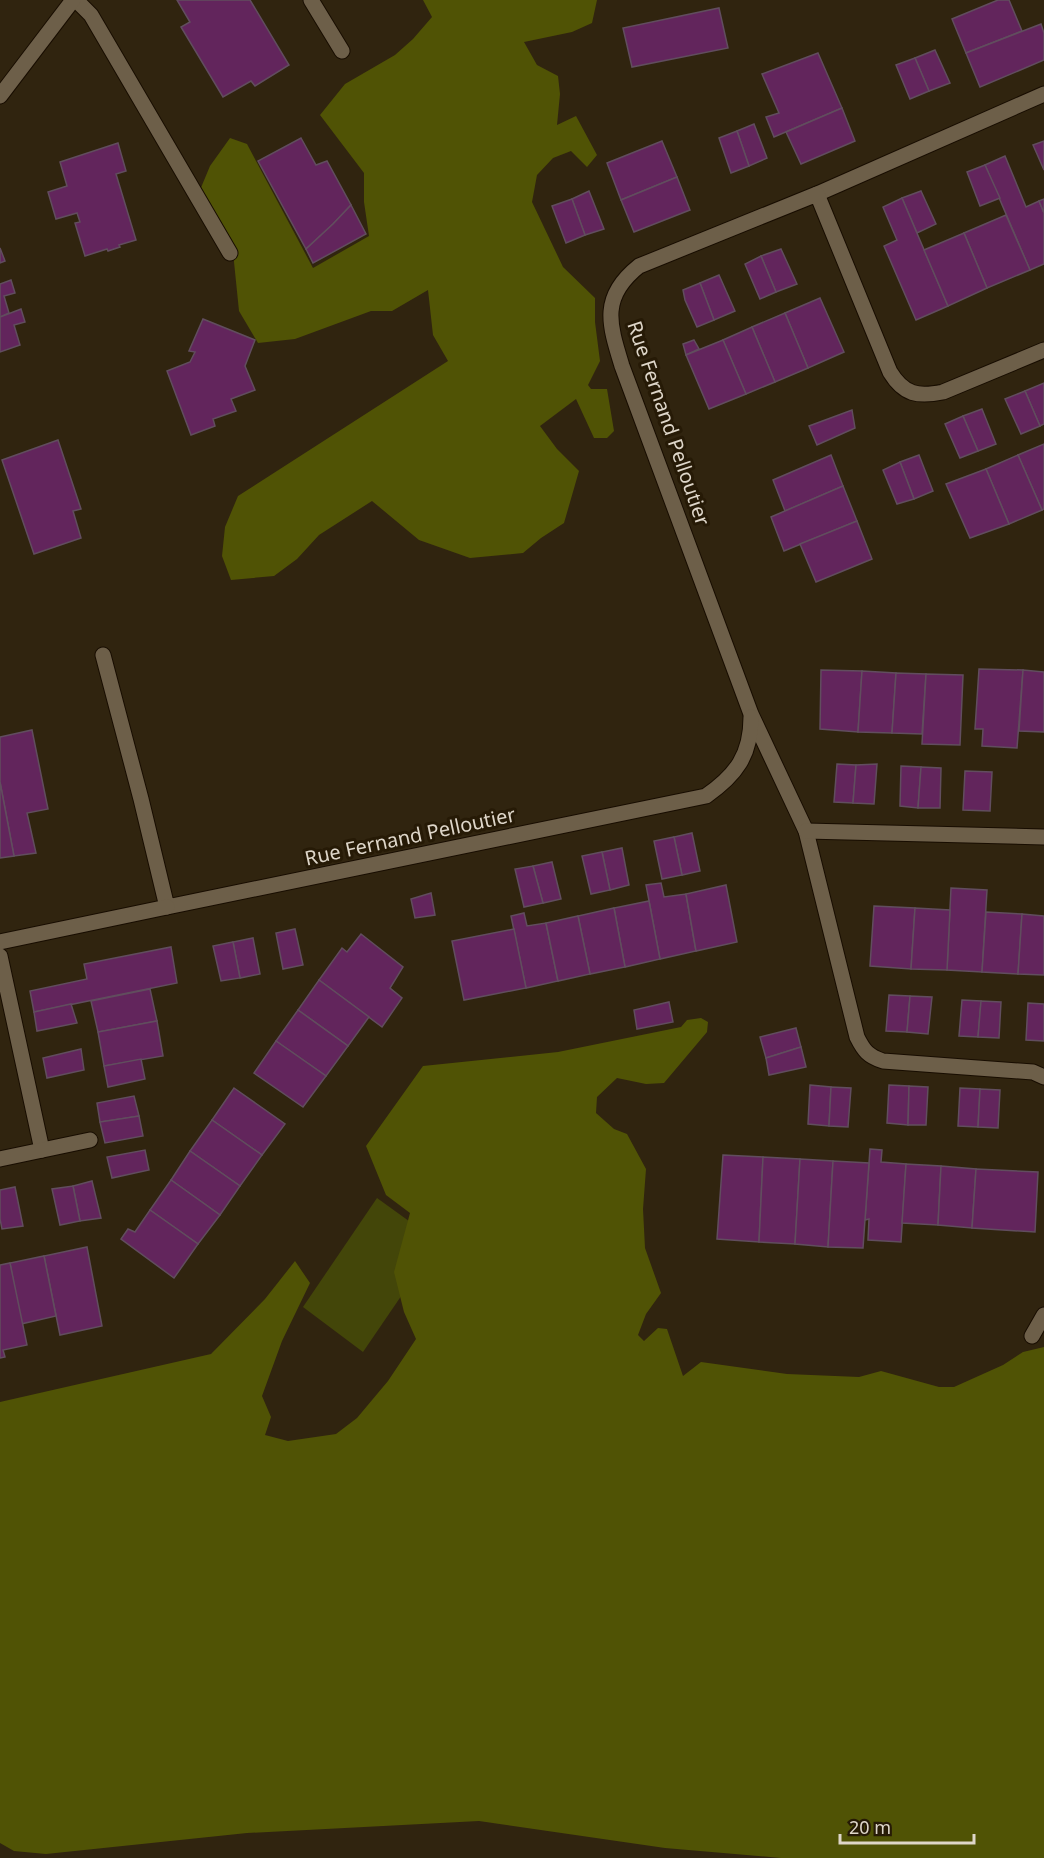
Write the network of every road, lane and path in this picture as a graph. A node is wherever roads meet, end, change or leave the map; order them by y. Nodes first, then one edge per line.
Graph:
1 (75, 0) edge
2 (311, 0) edge
3 (342, 51) dead end
4 (1044, 94) edge
5 (0, 96) edge
6 (817, 194) junction
7 (230, 253) dead end
8 (1044, 350) edge
9 (103, 655) dead end
10 (751, 714) junction
11 (806, 831) junction
12 (1044, 837) edge
13 (167, 907) junction
14 (0, 942) edge
15 (0, 956) edge
16 (1044, 1077) edge
17 (90, 1140) dead end
18 (42, 1150) junction
19 (0, 1159) edge
20 (1044, 1315) edge
21 (1032, 1336) dead end

1 - 5 street
1 - 7 street
2 - 3 street
4 - 6 street, Rue Fernand Pelloutier
6 - 8 street
6 - 10 street, Rue Fernand Pelloutier
9 - 13 street
10 - 11 street, Rue Fernand Pelloutier
10 - 13 street, Rue Fernand Pelloutier
11 - 12 street
11 - 16 street, Rue Fernand Pelloutier
13 - 14 street, Rue Fernand Pelloutier
15 - 18 street
17 - 18 street
18 - 19 street
20 - 21 street

